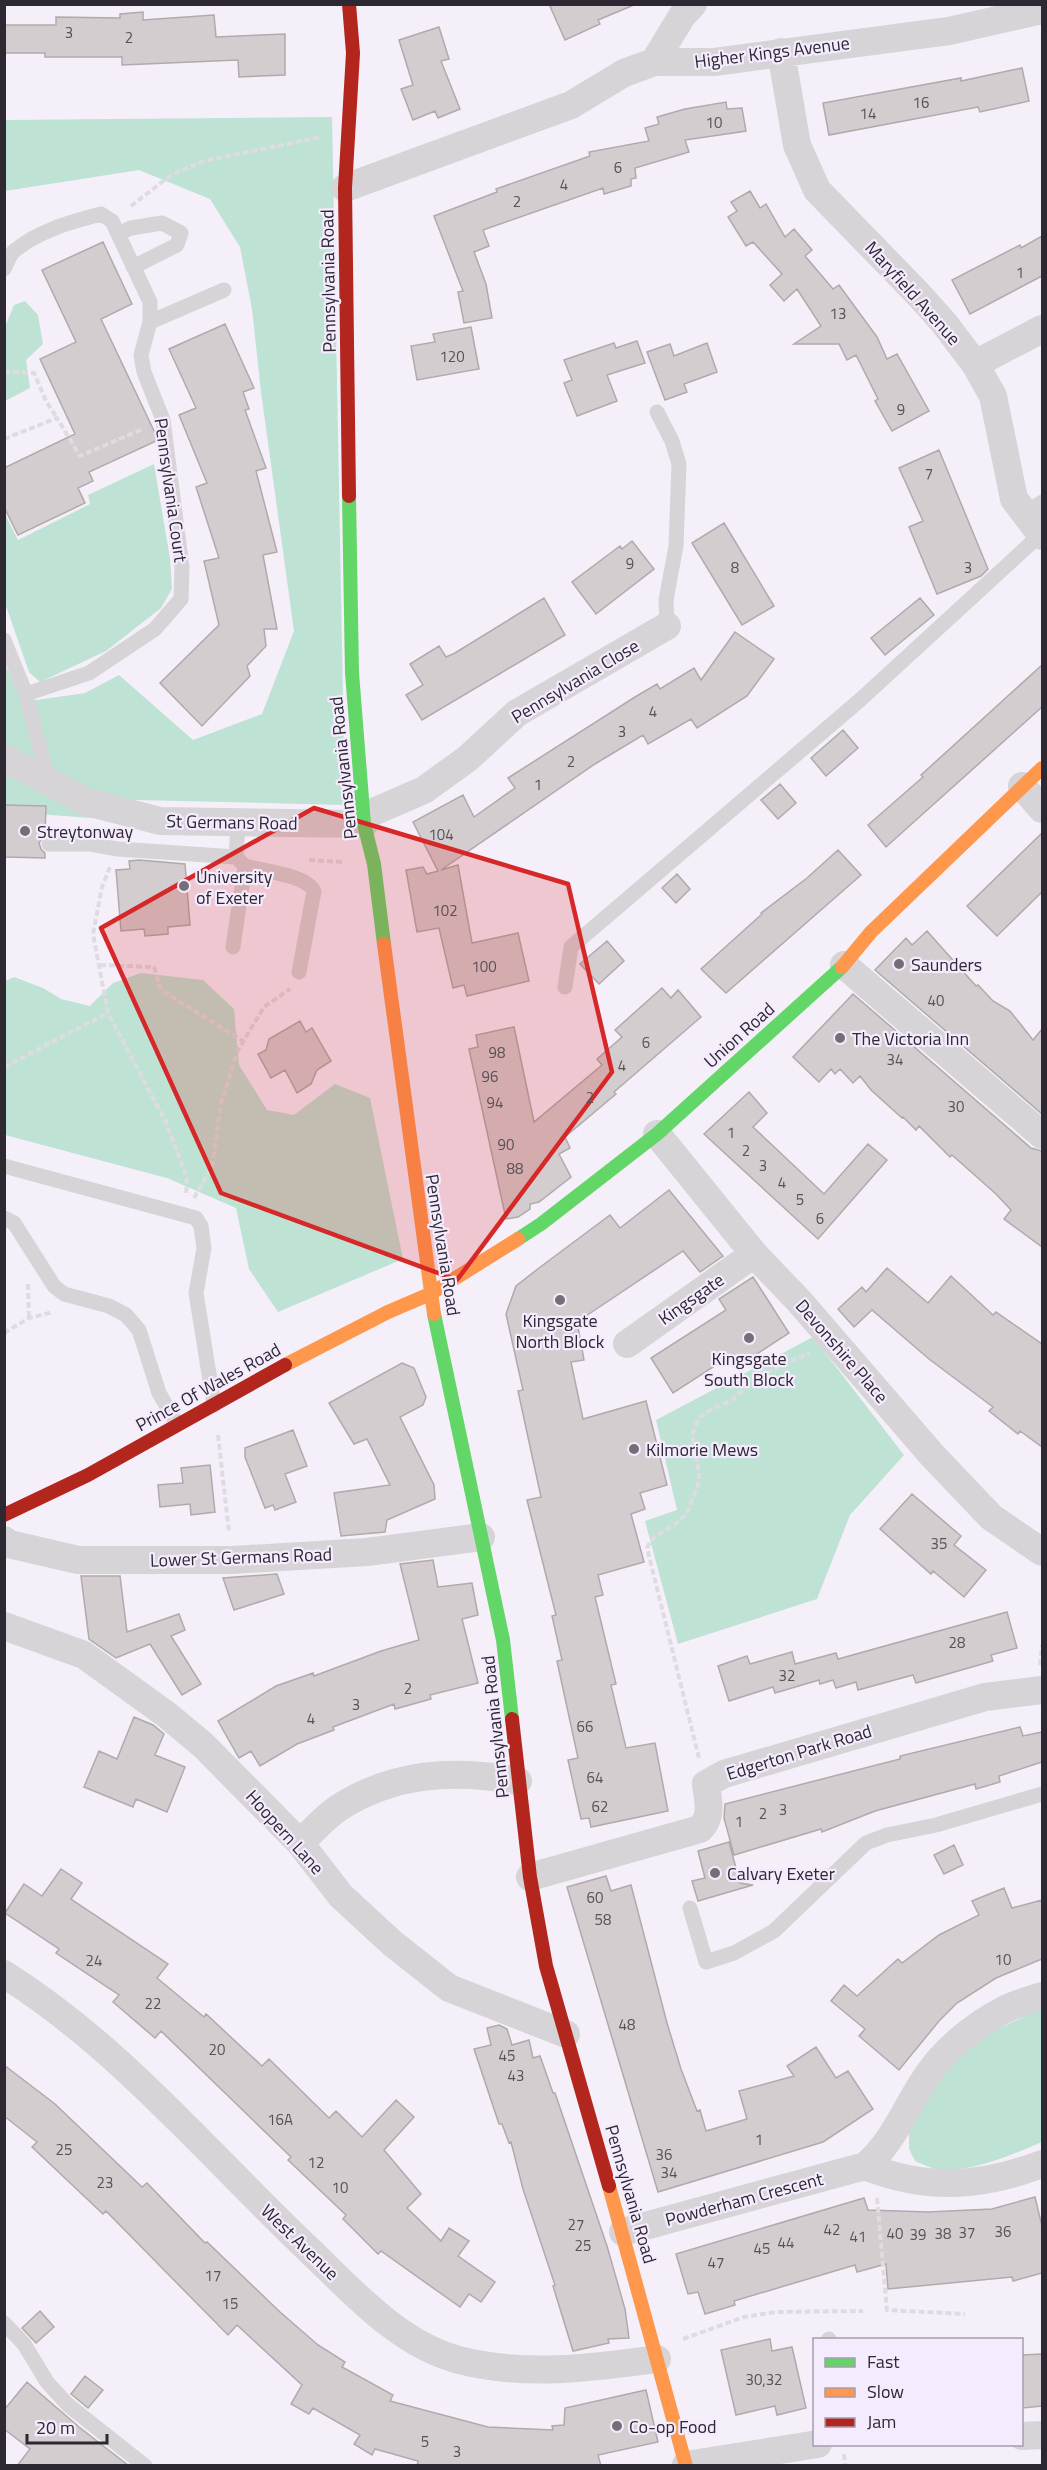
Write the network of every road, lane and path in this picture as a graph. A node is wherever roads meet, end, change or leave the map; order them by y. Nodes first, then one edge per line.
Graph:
1 (349, 4) edge
2 (693, 4) edge
3 (1042, 10) edge
4 (781, 52) junction
5 (654, 62) junction
6 (328, 135) dead end
7 (345, 188) junction
8 (110, 223) junction
9 (134, 267) junction
10 (4, 269) edge
11 (224, 290) dead end
12 (150, 322) junction
13 (1042, 329) edge
14 (975, 364) junction
15 (4, 372) edge
16 (657, 412) dead end
17 (57, 418) junction
18 (163, 420) junction
19 (4, 439) edge
20 (1037, 522) edge
21 (667, 627) joint
22 (4, 640) edge
23 (26, 694) junction
24 (4, 758) edge
25 (1032, 777) edge
26 (48, 781) junction
27 (1042, 809) edge
28 (364, 820) junction
29 (238, 824) junction
30 (49, 844) dead end
31 (118, 849) junction
32 (240, 861) junction
33 (233, 946) dead end
34 (100, 965) junction
35 (844, 965) junction
36 (299, 972) joint
37 (565, 987) dead end
38 (108, 1013) junction
39 (243, 1041) junction
40 (4, 1067) edge
41 (657, 1134) junction
42 (1042, 1135) edge
43 (4, 1166) edge
44 (185, 1213) junction
45 (4, 1218) edge
46 (754, 1254) junction
47 (430, 1294) junction
48 (826, 1333) junction
49 (627, 1344) dead end
50 (214, 1405) junction
51 (177, 1424) junction
52 (4, 1515) edge
53 (481, 1537) junction
54 (4, 1540) edge
55 (1042, 1551) edge
56 (232, 1560) junction
57 (4, 1626) edge
58 (1042, 1690) edge
59 (518, 1781) junction
60 (705, 1784) junction
61 (1042, 1794) edge
62 (300, 1843) junction
63 (530, 1877) junction
64 (690, 1908) dead end
65 (4, 1974) edge
66 (1042, 1996) edge
67 (566, 2034) junction
68 (1042, 2164) edge
69 (869, 2168) junction
70 (623, 2232) junction
71 (863, 2311) dead end
72 (965, 2314) dead end
73 (4, 2323) edge
74 (656, 2354) junction
75 (1023, 2436) edge
76 (1042, 2436) edge
77 (813, 2446) edge
78 (686, 2465) edge
79 (145, 2466) edge

1 - 7 street, Pennsylvania Road
2 - 5 street
3 - 4 street, Higher Kings Avenue
4 - 5 street, Higher Kings Avenue
4 - 14 street, Maryfield Avenue
5 - 7 street, Higher Kings Avenue
6 - 8 path
7 - 28 street, Pennsylvania Road
8 - 9 lane, Pennsylvania Court
8 - 9 lane
8 - 10 lane
9 - 12 lane, Pennsylvania Court
11 - 12 lane
12 - 18 lane, Pennsylvania Court
13 - 14 street
14 - 20 street, Maryfield Avenue
15 - 17 path
16 - 21 lane
17 - 18 path
17 - 19 path
18 - 23 lane, Pennsylvania Court
20 - 37 lane
21 - 28 street, Pennsylvania Close
22 - 23 lane
23 - 26 lane
24 - 26 street, St Germans Road
25 - 27 street
25 - 35 street, Union Road
26 - 29 street, St Germans Road
28 - 29 street, St Germans Road
28 - 47 street, Pennsylvania Road
29 - 32 lane
30 - 31 lane
31 - 32 lane
31 - 34 path
32 - 33 lane
32 - 36 lane
34 - 38 path
34 - 39 path
35 - 41 street, Union Road
35 - 42 street
36 - 39 path
38 - 40 path
38 - 44 path
39 - 44 path
41 - 46 street, Devonshire Place
41 - 47 street, Union Road
43 - 44 lane
44 - 50 lane
45 - 51 lane
46 - 48 street, Devonshire Place
46 - 49 street, Kingsgate
47 - 50 street, Prince Of Wales Road
47 - 53 street, Pennsylvania Road
48 - 55 street, Devonshire Place
48 - 60 path
50 - 51 street, Prince Of Wales Road
50 - 56 path
51 - 52 street, Prince Of Wales Road
53 - 56 street, Lower St Germans Road
53 - 59 street, Pennsylvania Road
54 - 56 street, Lower St Germans Road
57 - 62 street, Hoopern Lane
58 - 60 street, Edgerton Park Road
59 - 62 street
59 - 63 street, Pennsylvania Road
60 - 63 street, Edgerton Park Road
61 - 64 lane
62 - 67 street, Hoopern Lane
63 - 67 street, Pennsylvania Road
65 - 74 street, West Avenue
66 - 69 street
67 - 70 street, Pennsylvania Road
68 - 69 street, Powderham Crescent
69 - 70 street, Powderham Crescent
69 - 72 path
70 - 74 street, Pennsylvania Road
71 - 74 path
73 - 79 lane
74 - 78 street, Pennsylvania Road
75 - 76 street
77 - 78 street

